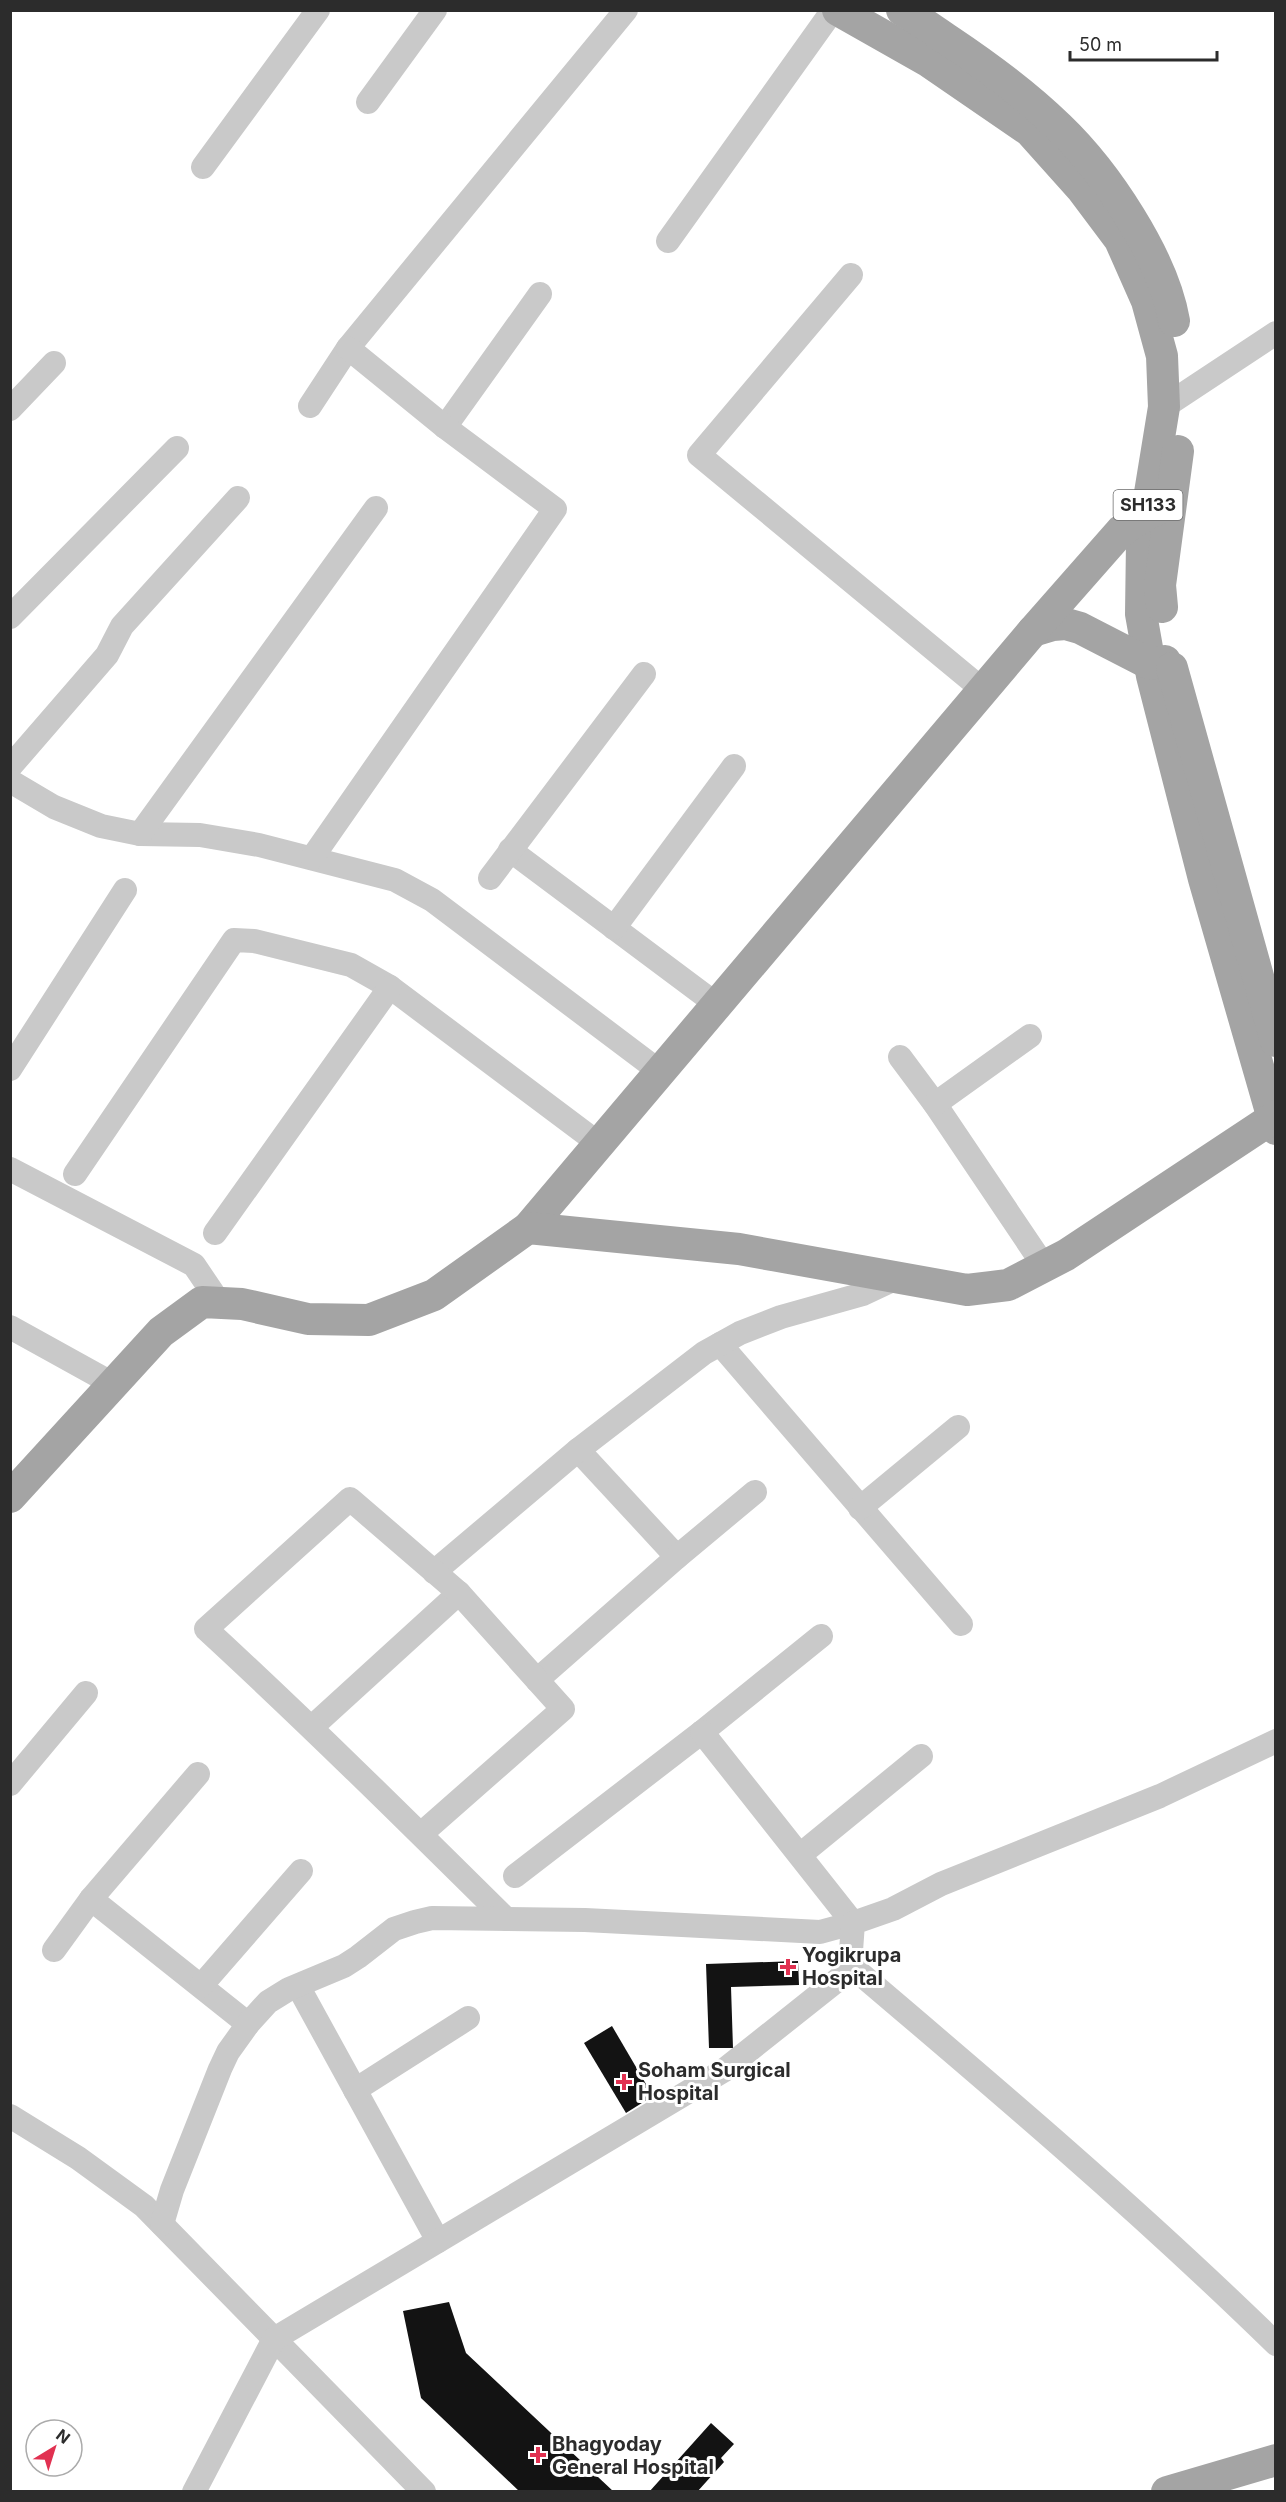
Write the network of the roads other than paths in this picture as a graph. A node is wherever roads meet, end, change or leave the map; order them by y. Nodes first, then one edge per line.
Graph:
1 (318, 10) edge
2 (435, 10) edge
3 (626, 10) edge
4 (833, 10) edge
5 (838, 10) edge
6 (902, 10) edge
7 (368, 102) dead end
8 (203, 167) dead end
9 (1084, 173) junction
10 (668, 241) dead end
11 (851, 275) dead end
12 (540, 294) dead end
13 (1275, 333) edge
14 (348, 348) junction
15 (54, 363) dead end
16 (1174, 400) junction
17 (310, 406) dead end
18 (10, 410) edge
19 (445, 427) junction
20 (177, 448) dead end
21 (238, 498) dead end
22 (376, 508) dead end
23 (1159, 509) junction
24 (10, 617) edge
25 (1033, 631) junction
26 (1160, 662) junction
27 (644, 674) dead end
28 (983, 690) junction
29 (734, 766) dead end
30 (10, 767) edge
31 (10, 781) edge
32 (140, 834) junction
33 (510, 850) junction
34 (312, 858) junction
35 (490, 878) dead end
36 (125, 890) dead end
37 (614, 928) junction
38 (390, 987) junction
39 (716, 1004) junction
40 (1030, 1036) dead end
41 (1275, 1041) edge
42 (900, 1057) dead end
43 (10, 1069) edge
44 (659, 1071) junction
45 (935, 1104) junction
46 (1274, 1121) edge
47 (598, 1143) junction
48 (10, 1169) edge
49 (75, 1174) dead end
50 (528, 1228) junction
51 (215, 1233) dead end
52 (1044, 1266) junction
53 (897, 1278) junction
54 (219, 1302) junction
55 (10, 1327) edge
56 (720, 1344) junction
57 (114, 1384) junction
58 (958, 1426) dead end
59 (578, 1450) junction
60 (755, 1492) dead end
61 (10, 1497) edge
62 (860, 1508) junction
63 (677, 1557) junction
64 (434, 1572) junction
65 (459, 1593) junction
66 (961, 1624) dead end
67 (821, 1636) dead end
68 (537, 1680) junction
69 (86, 1693) dead end
70 (312, 1727) junction
71 (702, 1732) junction
72 (1275, 1741) edge
73 (921, 1756) dead end
74 (198, 1774) dead end
75 (10, 1784) edge
76 (421, 1834) junction
77 (800, 1855) junction
78 (301, 1870) dead end
79 (515, 1876) dead end
80 (91, 1899) junction
81 (506, 1919) junction
82 (854, 1923) junction
83 (54, 1950) dead end
84 (850, 1965) junction
85 (201, 1986) junction
86 (298, 1986) junction
87 (468, 2018) dead end
88 (248, 2024) junction
89 (355, 2090) junction
90 (10, 2116) edge
91 (162, 2224) junction
92 (438, 2241) junction
93 (274, 2339) junction
94 (1275, 2344) edge
95 (1275, 2460) edge
96 (1275, 2478) edge
97 (194, 2492) edge
98 (424, 2492) edge
99 (1167, 2492) edge
100 (1234, 2492) edge

1 - 8 street
2 - 7 street
3 - 14 street
4 - 10 street
5 - 9 main road, SH133
6 - 9 main road
9 - 16 main road, SH133
11 - 28 street
12 - 19 street
13 - 16 street
14 - 17 street
14 - 19 street
15 - 18 street
16 - 23 main road, SH133
19 - 34 street
20 - 24 street
21 - 30 street
22 - 32 street
23 - 25 main road
23 - 26 main road, SH133
25 - 26 main road
25 - 28 main road
26 - 41 main road
26 - 46 main road, SH133
27 - 33 street
28 - 39 main road
29 - 37 street
31 - 32 street
32 - 34 street
33 - 35 street
33 - 37 street
34 - 44 street
36 - 43 street
37 - 39 street
38 - 47 street
38 - 49 street
38 - 51 street
39 - 44 main road
40 - 45 street
42 - 45 street
44 - 47 main road
45 - 52 street
46 - 52 main road
47 - 50 main road
48 - 54 street
50 - 53 main road
50 - 54 main road
52 - 53 main road
53 - 56 street
54 - 57 main road
55 - 57 street
56 - 59 street
56 - 62 street
57 - 61 main road
58 - 62 street
59 - 63 street
59 - 64 street
60 - 63 street
62 - 66 street
63 - 68 street
64 - 65 street
64 - 70 street
65 - 68 street
65 - 70 street
67 - 71 street
68 - 76 street
69 - 75 street
70 - 76 street
71 - 77 street
71 - 79 street
72 - 82 street
73 - 77 street
74 - 80 street
76 - 81 street
77 - 82 street
78 - 85 street
80 - 83 street
80 - 85 street
81 - 82 street
81 - 86 street
82 - 84 street
84 - 92 street
84 - 94 street
85 - 88 street
86 - 88 street
86 - 89 street
87 - 89 street
88 - 91 street
89 - 92 street
90 - 91 street
91 - 93 street
92 - 93 street
93 - 97 street
93 - 98 street
95 - 99 main road
96 - 100 main road

